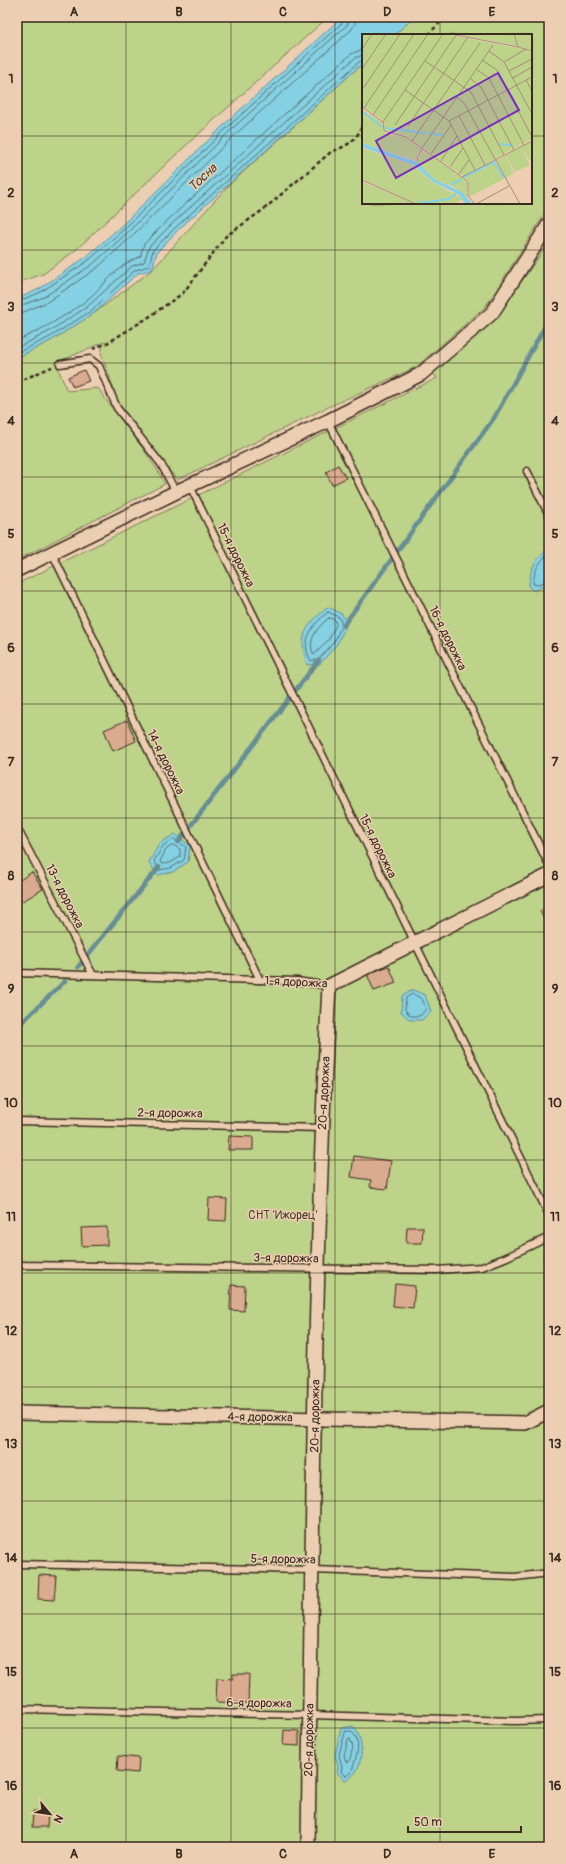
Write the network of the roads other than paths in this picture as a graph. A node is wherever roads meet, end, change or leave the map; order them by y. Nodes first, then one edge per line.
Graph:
1 (549, 224) edge
2 (60, 364) road end
3 (328, 421) junction
4 (527, 471) dead end
5 (190, 486) junction
6 (176, 492) junction
7 (549, 516) edge
8 (52, 553) junction
9 (17, 570) edge
10 (17, 828) edge
11 (549, 865) edge
12 (549, 875) edge
13 (414, 943) junction
14 (17, 973) edge
15 (93, 975) junction
16 (260, 980) junction
17 (329, 986) junction
18 (17, 1121) edge
19 (322, 1128) junction
20 (549, 1215) edge
21 (549, 1237) edge
22 (17, 1265) edge
23 (318, 1270) junction
24 (549, 1411) edge
25 (17, 1413) edge
26 (315, 1418) junction
27 (17, 1564) edge
28 (312, 1570) junction
29 (549, 1573) edge
30 (17, 1709) edge
31 (310, 1715) junction
32 (549, 1720) edge
33 (308, 1847) edge

1 - 3 street
2 - 6 lane
3 - 5 street
3 - 11 lane, 16-я дорожка
4 - 7 lane
5 - 6 street
5 - 13 lane, 15-я дорожка
6 - 8 street
8 - 9 street
8 - 16 lane, 14-я дорожка
10 - 15 lane, 13-я дорожка
12 - 13 street, 1-я дорожка
13 - 17 street, 1-я дорожка
13 - 20 lane, 15-я дорожка
14 - 15 lane, 1-я дорожка
15 - 16 lane, 1-я дорожка
16 - 17 lane, 1-я дорожка
17 - 19 street, 20-я дорожка
18 - 19 lane, 2-я дорожка
19 - 23 street, 20-я дорожка
21 - 23 lane, 3-я дорожка
22 - 23 lane, 3-я дорожка
23 - 26 street, 20-я дорожка
24 - 26 street, 4-я дорожка
25 - 26 street, 4-я дорожка
26 - 28 street, 20-я дорожка
27 - 28 lane, 5-я дорожка
28 - 29 lane, 5-я дорожка
28 - 31 street, 20-я дорожка
30 - 31 lane, 6-я дорожка
31 - 32 lane, 6-я дорожка
31 - 33 street, 20-я дорожка

